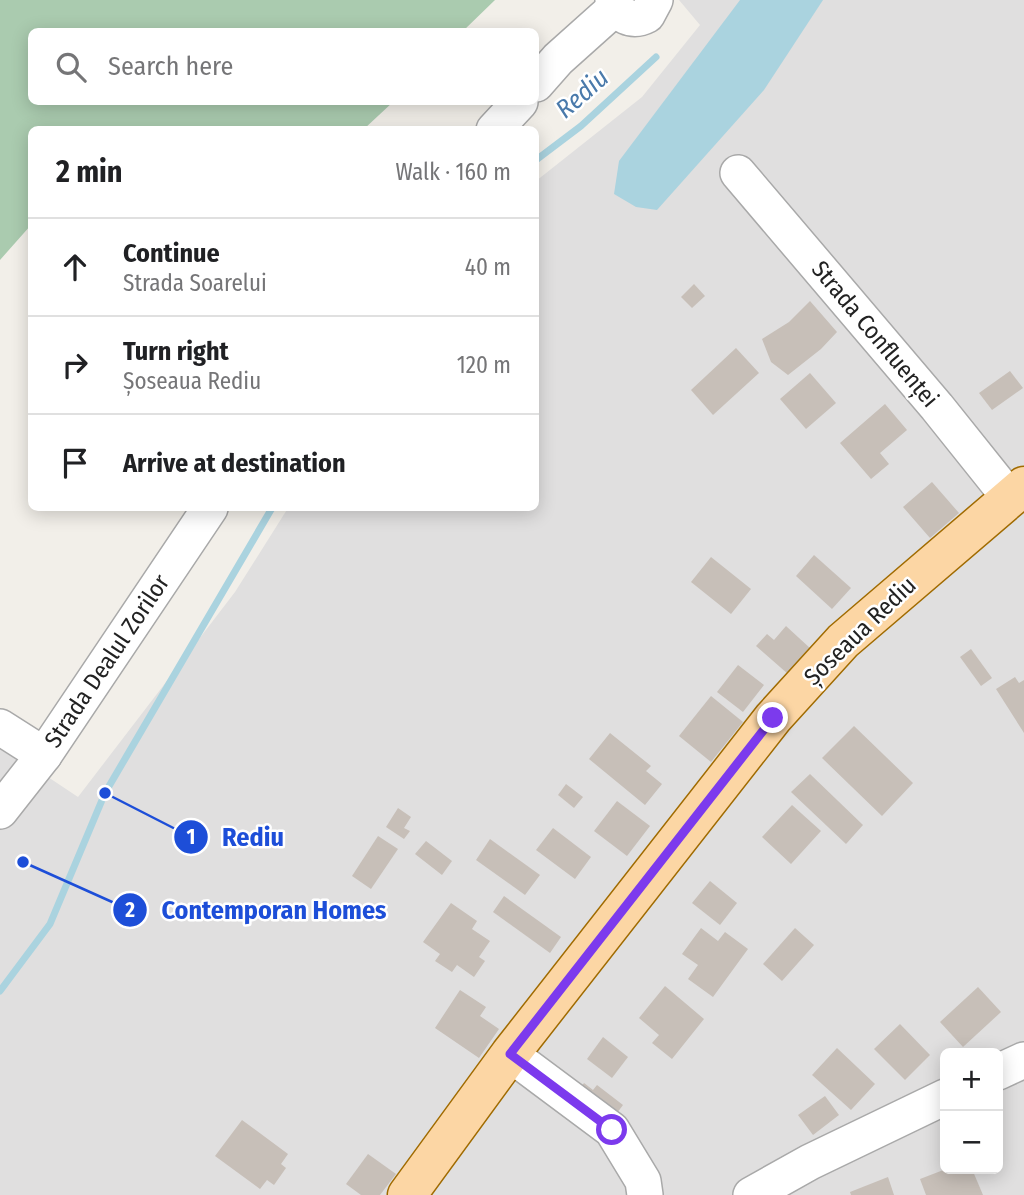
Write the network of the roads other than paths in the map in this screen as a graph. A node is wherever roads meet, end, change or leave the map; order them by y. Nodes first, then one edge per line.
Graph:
1 (655, 0) edge
2 (614, 4) edge
3 (539, 81) edge
4 (517, 105) edge
5 (498, 126) edge
6 (738, 173) dead end
7 (1016, 492) edge
8 (208, 511) edge
9 (0, 727) edge
10 (44, 755) junction
11 (0, 811) edge
12 (510, 1054) junction
13 (1024, 1060) edge
14 (1003, 1070) edge
15 (940, 1099) edge
16 (407, 1195) edge
17 (645, 1195) edge
18 (751, 1195) edge

1 - 2 street
2 - 3 street
4 - 5 street
6 - 7 street, Strada Confluenței
7 - 12 main road, Șoseaua Rediu
8 - 10 street, Strada Dealul Zorilor
9 - 10 street
10 - 11 street, Strada Dealul Zorilor
12 - 16 main road, Șoseaua Rediu
12 - 17 street
13 - 14 street
15 - 18 street

